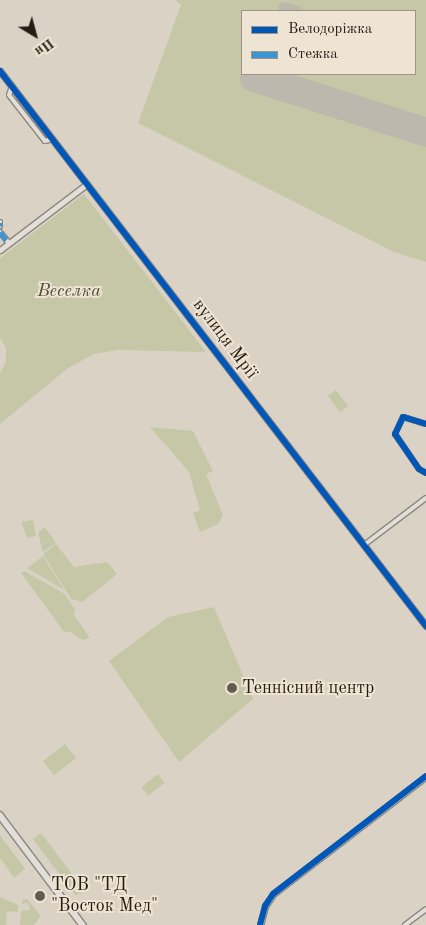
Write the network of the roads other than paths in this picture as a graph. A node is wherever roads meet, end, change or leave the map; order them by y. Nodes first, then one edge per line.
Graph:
1 (0, 71) edge
2 (87, 184) junction
3 (0, 222) edge
4 (0, 226) edge
5 (0, 232) edge
6 (9, 243) junction
7 (0, 250) edge
8 (426, 424) edge
9 (426, 473) edge
10 (426, 498) edge
11 (364, 545) junction
12 (426, 626) edge
13 (426, 776) edge
14 (0, 815) edge
15 (426, 909) edge
16 (83, 925) edge
17 (260, 925) edge
18 (405, 925) edge

1 - 2 street, вулиця Мрії
2 - 6 street
2 - 11 street, вулиця Мрії
3 - 4 street
5 - 6 street
6 - 7 street
8 - 9 street
10 - 11 street
11 - 12 street, вулиця Мрії
13 - 17 street
14 - 16 main road
15 - 18 street

